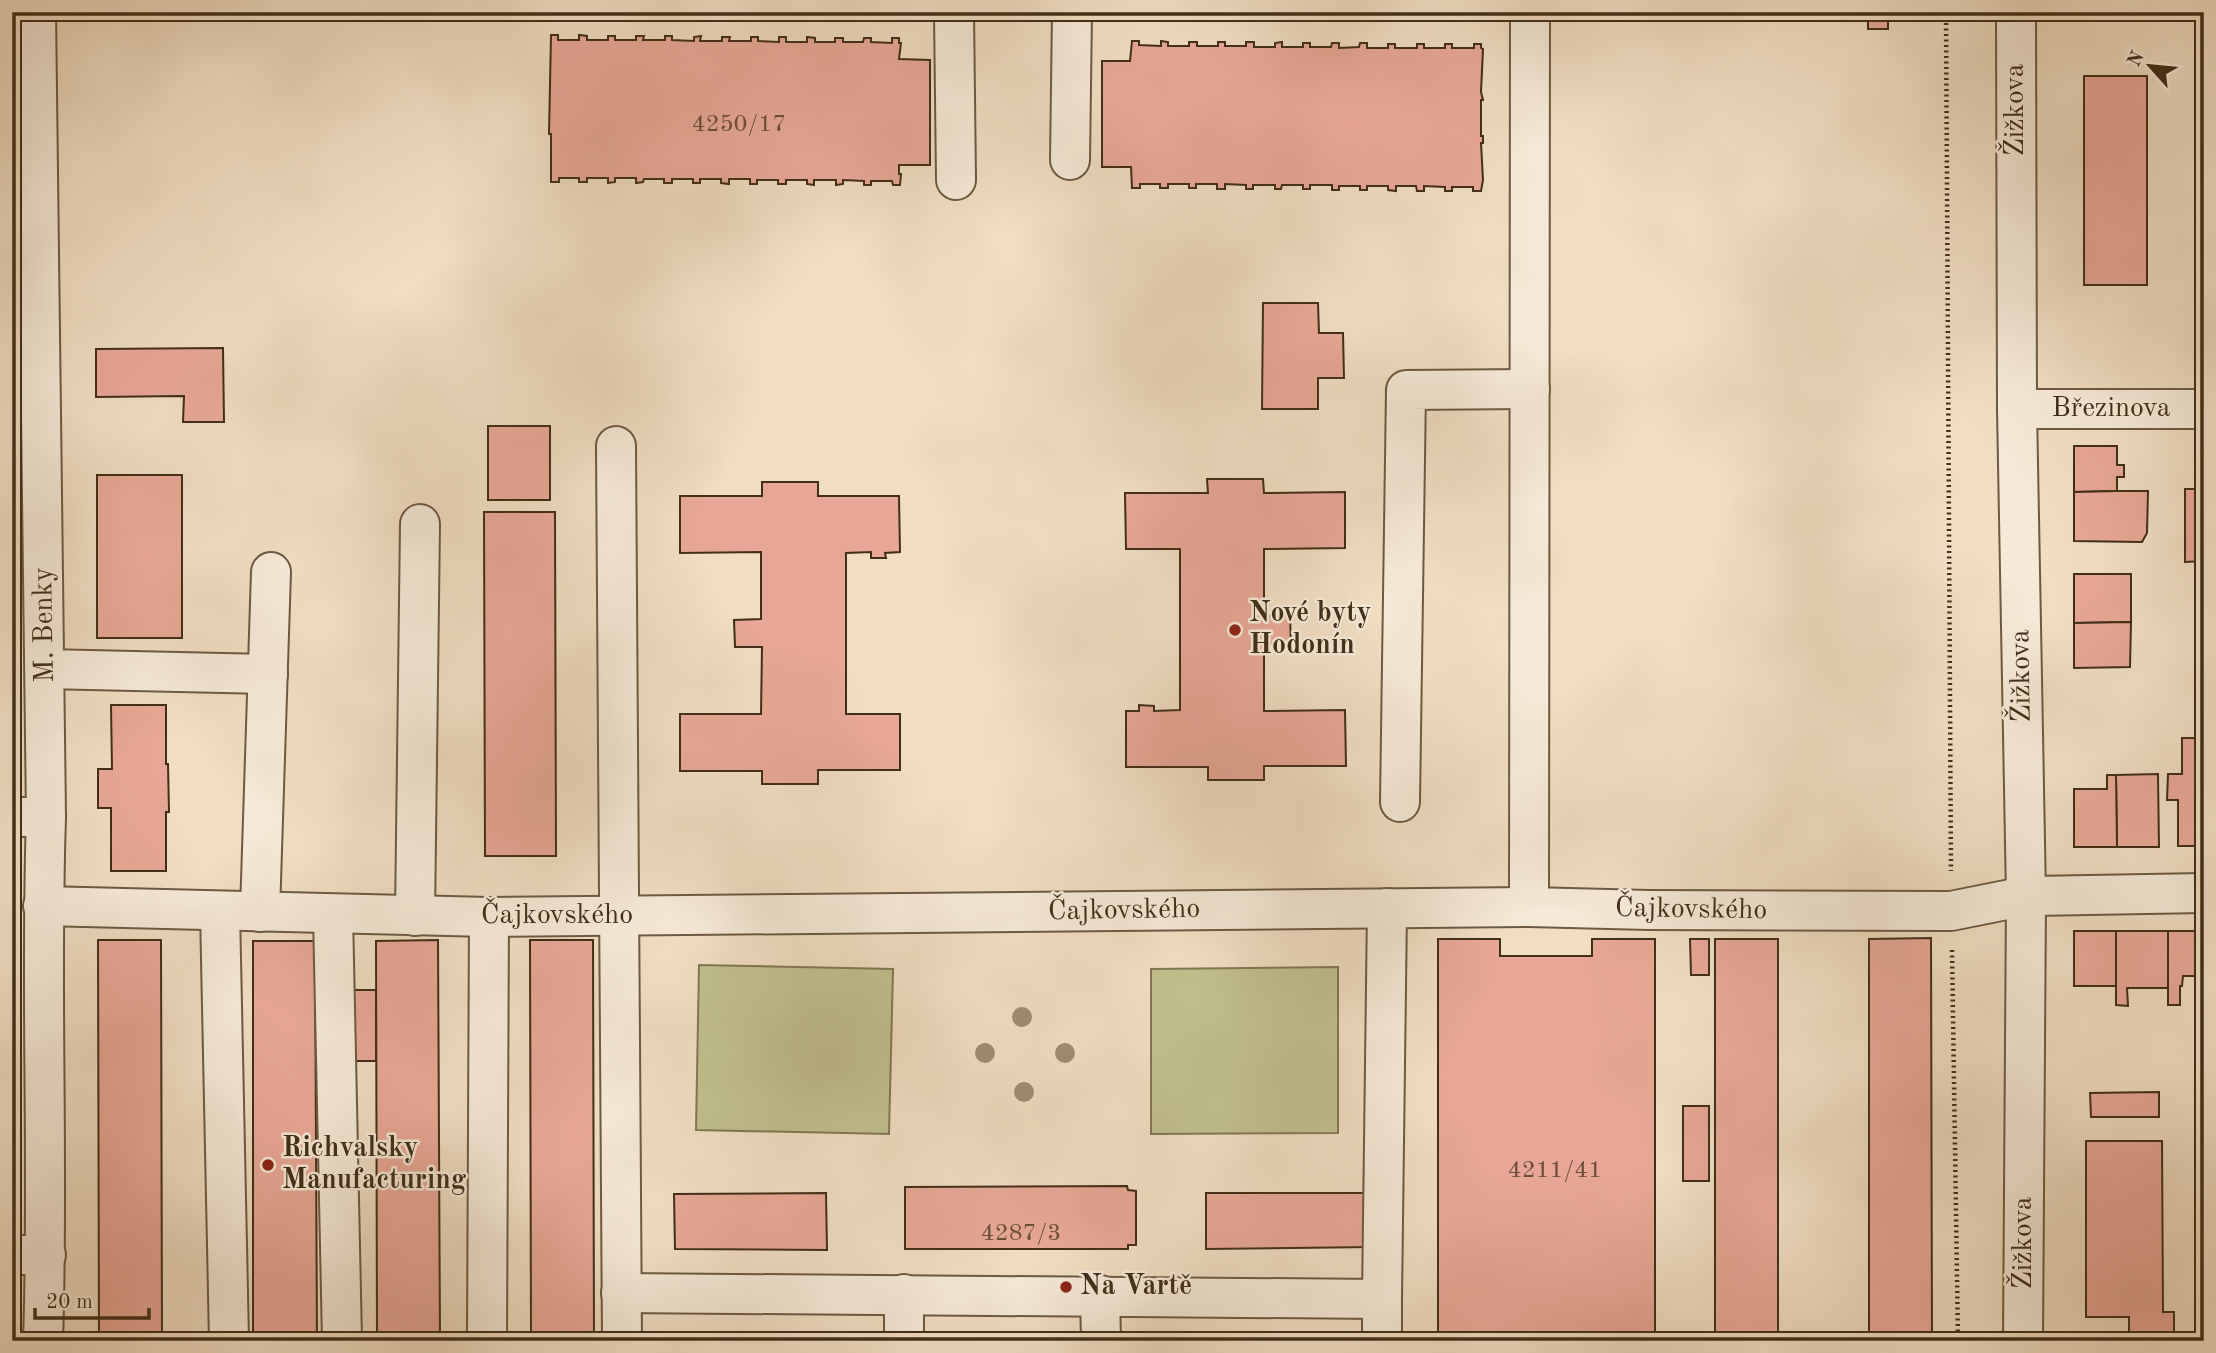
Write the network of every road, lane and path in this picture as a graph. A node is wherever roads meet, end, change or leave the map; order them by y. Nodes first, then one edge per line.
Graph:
1 (36, 12) edge
2 (954, 12) edge
3 (1072, 12) edge
4 (1530, 12) edge
5 (1947, 12) edge
6 (2016, 12) edge
7 (1070, 160) dead end
8 (956, 180) dead end
9 (1530, 389) junction
10 (2017, 409) junction
11 (2204, 409) edge
12 (617, 446) dead end
13 (420, 524) dead end
14 (271, 572) dead end
15 (45, 669) junction
16 (268, 674) junction
17 (1400, 802) dead end
18 (29, 817) edge
19 (2204, 893) edge
20 (2026, 896) junction
21 (43, 906) junction
22 (1528, 907) junction
23 (1387, 908) junction
24 (220, 911) junction
25 (1951, 911) junction
26 (260, 912) junction
27 (333, 914) junction
28 (415, 916) junction
29 (618, 916) junction
30 (489, 918) junction
31 (29, 1255) edge
32 (621, 1293) junction
33 (904, 1294) junction
34 (1100, 1295) junction
35 (1382, 1299) junction
36 (43, 1341) edge
37 (229, 1341) edge
38 (342, 1341) edge
39 (487, 1341) edge
40 (622, 1341) edge
41 (904, 1341) edge
42 (1101, 1341) edge
43 (1382, 1341) edge
44 (1958, 1341) edge
45 (2023, 1341) edge

1 - 15 street, M. Benky
2 - 8 street
3 - 7 street
4 - 9 street
5 - 25 path
6 - 10 street, Žižkova
9 - 17 street
9 - 22 street
10 - 11 street, Březinova
10 - 20 street, Žižkova
12 - 29 street
13 - 28 street
14 - 16 street
15 - 16 street
15 - 18 street, M. Benky
16 - 26 street
18 - 21 street, M. Benky
19 - 20 street, Čajkovského
20 - 25 street, Čajkovského
20 - 45 street, Žižkova
21 - 24 street, Čajkovského
21 - 31 street, M. Benky
22 - 23 street, Čajkovského
22 - 25 street, Čajkovského
23 - 29 street, Čajkovského
23 - 35 street
24 - 26 street, Čajkovského
24 - 37 street
25 - 44 path
26 - 27 street, Čajkovského
27 - 28 street, Čajkovského
27 - 38 street
28 - 30 street, Čajkovského
29 - 30 street, Čajkovského
29 - 32 street
30 - 39 street
31 - 36 street, M. Benky
32 - 33 street
32 - 40 street
33 - 34 street
33 - 41 street
34 - 35 street
34 - 42 street
35 - 43 street

